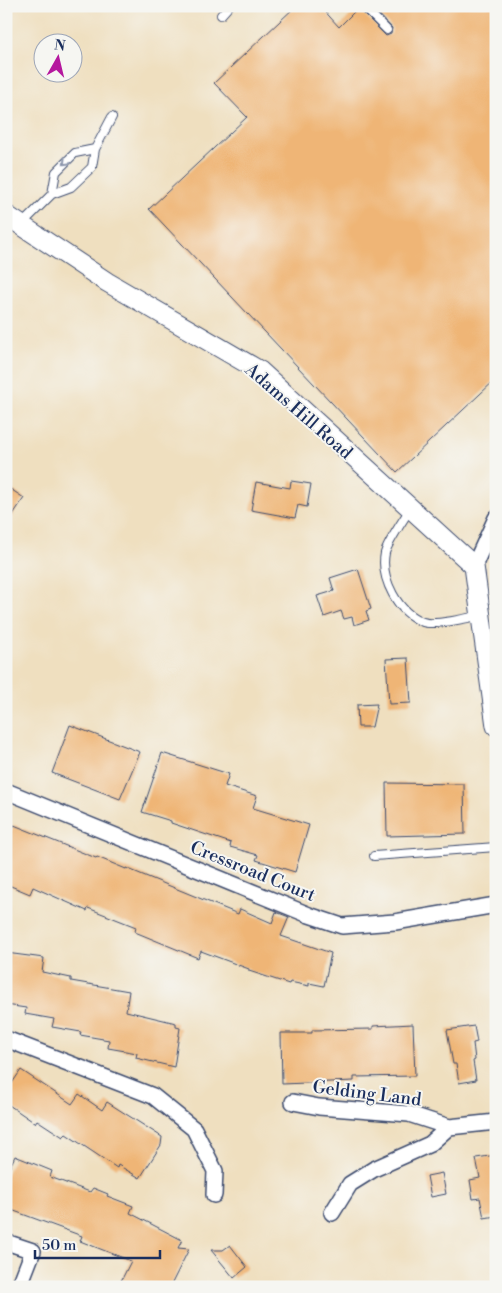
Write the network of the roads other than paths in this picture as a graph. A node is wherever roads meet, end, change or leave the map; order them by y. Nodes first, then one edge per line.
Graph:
1 (229, 6) edge
2 (363, 6) edge
3 (221, 15) dead end
4 (387, 30) dead end
5 (112, 117) dead end
6 (95, 149) junction
7 (52, 194) junction
8 (14, 220) edge
9 (410, 509) junction
10 (496, 518) edge
11 (474, 566) junction
12 (480, 615) junction
13 (496, 726) edge
14 (6, 791) edge
15 (496, 847) edge
16 (374, 856) dead end
17 (496, 905) edge
18 (6, 1039) edge
19 (293, 1102) dead end
20 (496, 1122) edge
21 (449, 1126) junction
22 (214, 1195) dead end
23 (332, 1213) dead end
24 (6, 1242) edge
25 (19, 1287) edge

1 - 3 lane
2 - 4 lane
5 - 6 lane
6 - 7 lane
6 -> 7 lane
7 - 8 lane
8 - 9 street, Adams Hill Road
9 - 11 street, Adams Hill Road
9 - 12 lane
10 - 11 street
11 - 12 street
12 - 13 street
14 - 17 street, Cressroad Court
15 - 16 lane
18 - 22 street
19 - 21 street, Gelding Land
20 - 21 street, Gelding Land
21 - 23 street
24 - 25 street

